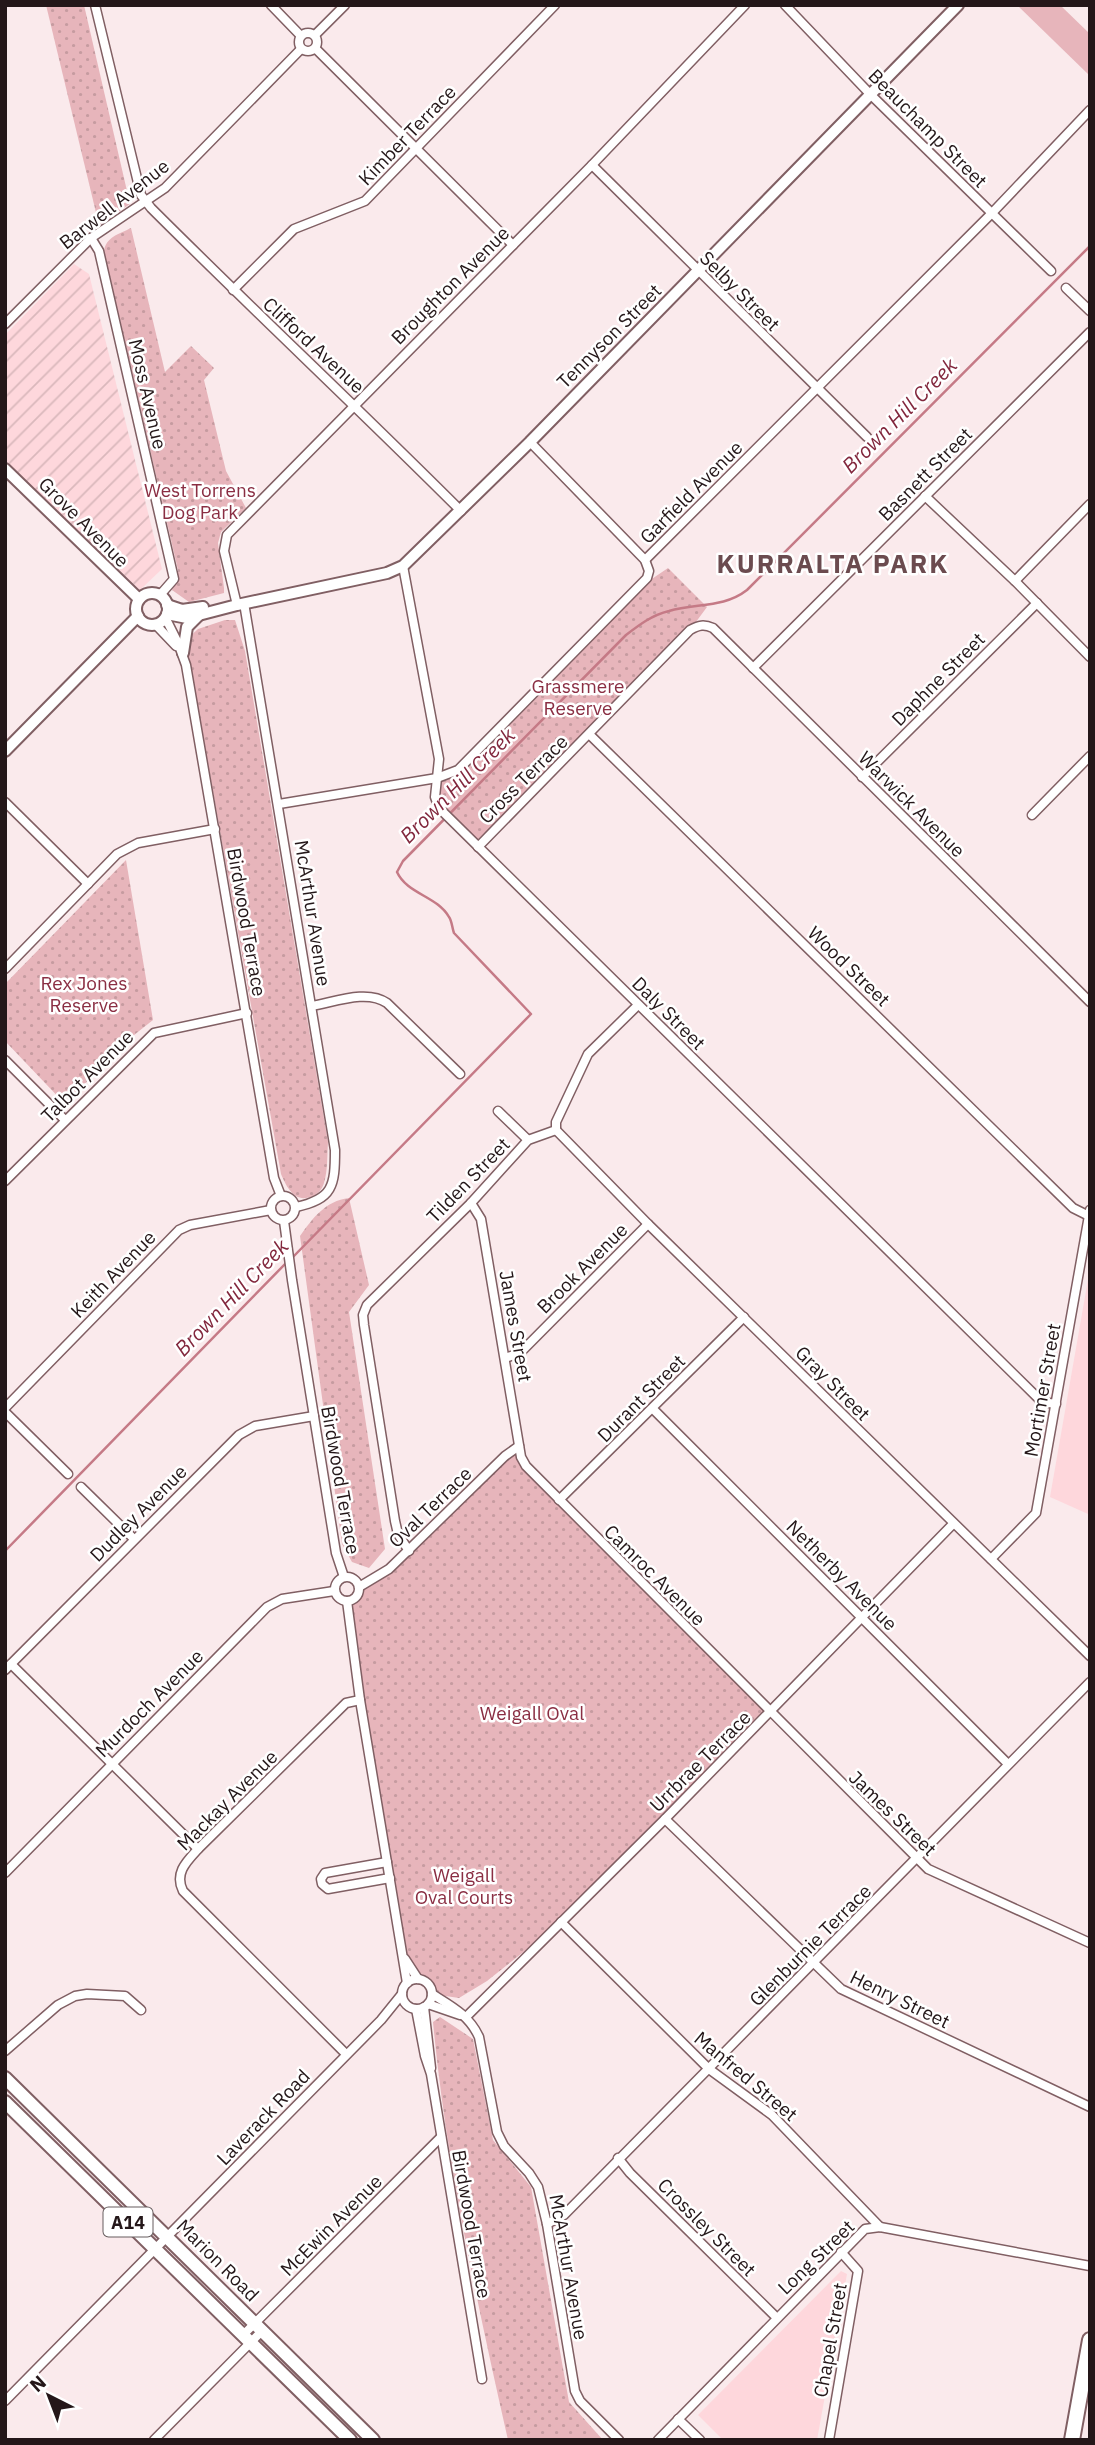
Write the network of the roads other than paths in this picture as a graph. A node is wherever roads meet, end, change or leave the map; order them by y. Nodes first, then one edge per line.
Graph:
1 (95, 5) edge
2 (271, 5) edge
3 (345, 5) edge
4 (555, 5) edge
5 (745, 5) edge
6 (785, 5) edge
7 (958, 5) edge
8 (315, 35) junction
9 (301, 36) junction
10 (315, 48) junction
11 (301, 49) junction
12 (870, 94) junction
13 (1090, 110) edge
14 (416, 148) junction
15 (592, 165) junction
16 (146, 202) junction
17 (992, 213) junction
18 (91, 238) junction
19 (513, 245) junction
20 (697, 271) junction
21 (1051, 271) dead end
22 (1066, 288) dead end
23 (233, 290) junction
24 (1090, 311) edge
25 (5, 324) edge
26 (1090, 332) edge
27 (817, 389) junction
28 (354, 404) junction
29 (867, 437) dead end
30 (530, 442) junction
31 (5, 469) edge
32 (925, 496) junction
33 (1090, 504) edge
34 (461, 511) junction
35 (645, 561) junction
36 (403, 566) junction
37 (1015, 581) junction
38 (160, 595) junction
39 (139, 600) junction
40 (1037, 603) junction
41 (240, 604) junction
42 (164, 615) junction
43 (199, 615) junction
44 (138, 617) junction
45 (713, 628) joint
46 (183, 653) junction
47 (1090, 657) edge
48 (753, 668) junction
49 (590, 734) junction
50 (5, 751) edge
51 (1090, 755) edge
52 (862, 777) junction
53 (437, 778) junction
54 (5, 802) edge
55 (279, 804) junction
56 (1032, 815) dead end
57 (215, 829) junction
58 (478, 847) junction
59 (88, 884) junction
60 (5, 969) edge
61 (1090, 1002) edge
62 (638, 1005) junction
63 (312, 1006) junction
64 (247, 1013) junction
65 (5, 1060) edge
66 (460, 1074) dead end
67 (498, 1111) dead end
68 (65, 1120) junction
69 (556, 1130) junction
70 (528, 1140) junction
71 (5, 1181) edge
72 (281, 1196) junction
73 (471, 1203) junction
74 (296, 1207) junction
75 (271, 1210) junction
76 (1089, 1213) edge
77 (284, 1221) junction
78 (648, 1224) junction
79 (744, 1317) junction
80 (505, 1358) junction
81 (1056, 1404) junction
82 (653, 1409) junction
83 (5, 1410) edge
84 (314, 1416) junction
85 (519, 1446) junction
86 (521, 1457) joint
87 (68, 1474) dead end
88 (81, 1487) dead end
89 (559, 1500) junction
90 (953, 1524) junction
91 (134, 1539) junction
92 (409, 1551) junction
93 (991, 1559) junction
94 (344, 1577) junction
95 (359, 1587) junction
96 (334, 1591) junction
97 (347, 1601) junction
98 (862, 1617) junction
99 (1090, 1656) edge
100 (8, 1667) edge
101 (1090, 1682) edge
102 (360, 1700) junction
103 (769, 1713) junction
104 (111, 1763) junction
105 (1008, 1764) junction
106 (665, 1819) junction
107 (198, 1849) junction
108 (917, 1859) junction
109 (387, 1862) junction
110 (5, 1872) edge
111 (390, 1878) junction
112 (561, 1922) junction
113 (1090, 1943) edge
114 (403, 1956) junction
115 (813, 1964) junction
116 (418, 1979) junction
117 (407, 1983) junction
118 (402, 1994) junction
119 (432, 1994) junction
120 (406, 2005) junction
121 (423, 2007) junction
122 (141, 2010) dead end
123 (466, 2017) junction
124 (381, 2020) junction
125 (5, 2052) edge
126 (346, 2054) junction
127 (709, 2069) junction
128 (8, 2081) edge
129 (7, 2104) edge
130 (1090, 2107) edge
131 (441, 2137) junction
132 (618, 2158) junction
133 (547, 2224) junction
134 (880, 2227) junction
135 (169, 2237) junction
136 (156, 2250) junction
137 (841, 2252) junction
138 (1090, 2266) edge
139 (776, 2317) junction
140 (258, 2327) junction
141 (247, 2339) junction
142 (1090, 2340) edge
143 (482, 2379) dead end
144 (5, 2401) edge
145 (678, 2419) junction
146 (154, 2440) edge
147 (350, 2440) edge
148 (373, 2440) edge
149 (619, 2440) edge
150 (658, 2440) edge
151 (700, 2440) edge
152 (829, 2440) edge
153 (1072, 2440) edge

1 - 16 street
2 - 9 street
3 - 8 street
4 - 14 street, Kimber Terrace
5 - 15 street, Broughton Avenue
6 - 12 street, Beauchamp Street
7 - 12 street, Tennyson Street
8 - 9 street
8 - 10 street
9 - 11 street
10 - 11 street
10 - 14 street
11 - 16 street, Barwell Avenue
12 - 17 street, Beauchamp Street
12 - 20 street, Tennyson Street
13 - 17 street, Garfield Avenue
14 - 19 street
14 - 23 street, Kimber Terrace
15 - 19 street, Broughton Avenue
15 - 20 street, Selby Street
16 - 18 street, Barwell Avenue
16 - 23 street, Clifford Avenue
17 - 21 street, Beauchamp Street
17 - 27 street, Garfield Avenue
18 - 25 street, Barwell Avenue
18 - 38 street, Moss Avenue
19 - 28 street, Broughton Avenue
20 - 27 street, Selby Street
20 - 30 street, Tennyson Street
22 - 24 street
23 - 28 street, Clifford Avenue
26 - 32 street, Basnett Street
27 - 29 street, Selby Street
27 - 35 street, Garfield Avenue
28 - 34 street, Clifford Avenue
28 - 41 street, Broughton Avenue
30 - 34 street, Tennyson Street
30 - 35 street
31 - 39 street, Grove Avenue
32 - 37 street
32 - 48 street, Basnett Street
33 - 37 street
34 - 36 street, Tennyson Street
35 - 53 street, Garfield Avenue
36 - 41 street, Tennyson Street
36 - 53 street, Daly Street
37 - 40 street
38 - 39 street
38 - 42 street
39 - 44 street
40 - 47 street
40 - 52 street, Daphne Street
41 - 42 street, Tennyson Street
41 - 43 street, Tennyson Street
41 - 55 street, McArthur Avenue
42 - 43 street, Tennyson Street
42 - 44 street
42 - 46 street, Birdwood Terrace
43 - 46 street
44 - 50 street
45 - 48 street, Warwick Avenue
45 - 49 street, Cross Terrace
46 - 57 street, Birdwood Terrace
48 - 52 street, Warwick Avenue
49 - 58 street, Cross Terrace
49 - 76 street, Wood Street
51 - 56 street
52 - 61 street, Warwick Avenue
53 - 55 street, Garfield Avenue
53 - 58 street, Daly Street
54 - 59 street
55 - 63 street, McArthur Avenue
57 - 59 street
57 - 64 street, Birdwood Terrace
58 - 62 street, Daly Street
59 - 60 street
62 - 69 street
62 - 81 street, Daly Street
63 - 66 street
63 - 74 street, McArthur Avenue
64 - 68 street, Talbot Avenue
64 - 72 street, Birdwood Terrace
65 - 68 street
67 - 70 street
68 - 71 street, Talbot Avenue
69 - 70 street, Tilden Street
69 - 78 street, Gray Street
70 - 73 street, Tilden Street
72 - 74 street
72 - 75 street
73 - 80 street, James Street
73 - 92 street, Tilden Street
74 - 77 street
75 - 77 street
75 - 83 street, Keith Avenue
76 - 81 street, Mortimer Street
77 - 84 street, Birdwood Terrace
78 - 79 street, Gray Street
78 - 80 street, Brook Avenue
79 - 82 street, Durant Street
79 - 90 street, Gray Street
80 - 85 street, James Street
81 - 93 street, Mortimer Street
82 - 89 street, Durant Street
82 - 98 street, Netherby Avenue
83 - 87 street
84 - 91 street, Dudley Avenue
84 - 94 street, Birdwood Terrace
85 - 86 street, James Street
85 - 92 street, Oval Terrace
86 - 89 street, Camroc Avenue
88 - 91 street
89 - 103 street, Camroc Avenue
90 - 93 street, Gray Street
90 - 98 street, Urrbrae Terrace
91 - 100 street, Dudley Avenue
92 - 95 street, Oval Terrace
93 - 99 street, Gray Street
94 - 95 street
94 - 96 street
95 - 97 street
96 - 97 street
96 - 104 street, Murdoch Avenue
97 - 102 street
98 - 103 street, Urrbrae Terrace
98 - 105 street, Netherby Avenue
100 - 104 street
101 - 105 street, Glenburnie Terrace
102 - 107 street, Mackay Avenue
102 - 109 street
103 - 106 street, Urrbrae Terrace
103 - 108 street, James Street
104 - 107 street
104 - 110 street, Murdoch Avenue
105 - 108 street, Glenburnie Terrace
106 - 112 street, Urrbrae Terrace
106 - 115 street, Henry Street
107 - 126 street, Mackay Avenue
108 - 113 street, James Street
108 - 115 street, Glenburnie Terrace
109 - 111 street
109 - 111 street
111 - 114 street
112 - 123 street, Urrbrae Terrace
112 - 127 street, Manfred Street
114 - 116 street
114 - 117 street
115 - 127 street, Glenburnie Terrace
115 - 130 street, Henry Street
116 - 117 street
116 - 119 street
117 - 118 street
118 - 120 street
118 - 124 street, Laverack Road
119 - 121 street
119 - 123 street, McArthur Avenue
120 - 121 street
120 - 124 street, Laverack Road
121 - 123 street
121 - 131 street, Birdwood Terrace
122 - 125 street
123 - 133 street, McArthur Avenue
124 - 126 street, Laverack Road
126 - 135 street, Laverack Road
127 - 132 street, Glenburnie Terrace
127 - 134 street, Manfred Street
128 - 129 main road
128 - 135 main road, Marion Road / A14
129 - 136 main road, Marion Road / A14
131 - 140 street, McEwin Avenue
131 - 143 street, Birdwood Terrace
132 - 133 street, Glenburnie Terrace
132 - 139 street, Crossley Street
133 - 149 street, McArthur Avenue
134 - 137 street, Long Street
134 - 138 street, Long Street
135 - 136 street, Laverack Road
135 - 140 main road, Marion Road / A14
136 - 141 main road, Marion Road / A14
136 - 144 street, Laverack Road
137 - 139 street, Long Street
137 - 152 street, Chapel Street
139 - 145 street, Long Street
140 - 141 street, McEwin Avenue
140 - 148 main road, Marion Road / A14
141 - 146 street, McEwin Avenue
141 - 147 main road, Marion Road / A14
142 - 153 highway
145 - 150 street, Long Street
145 - 151 street

